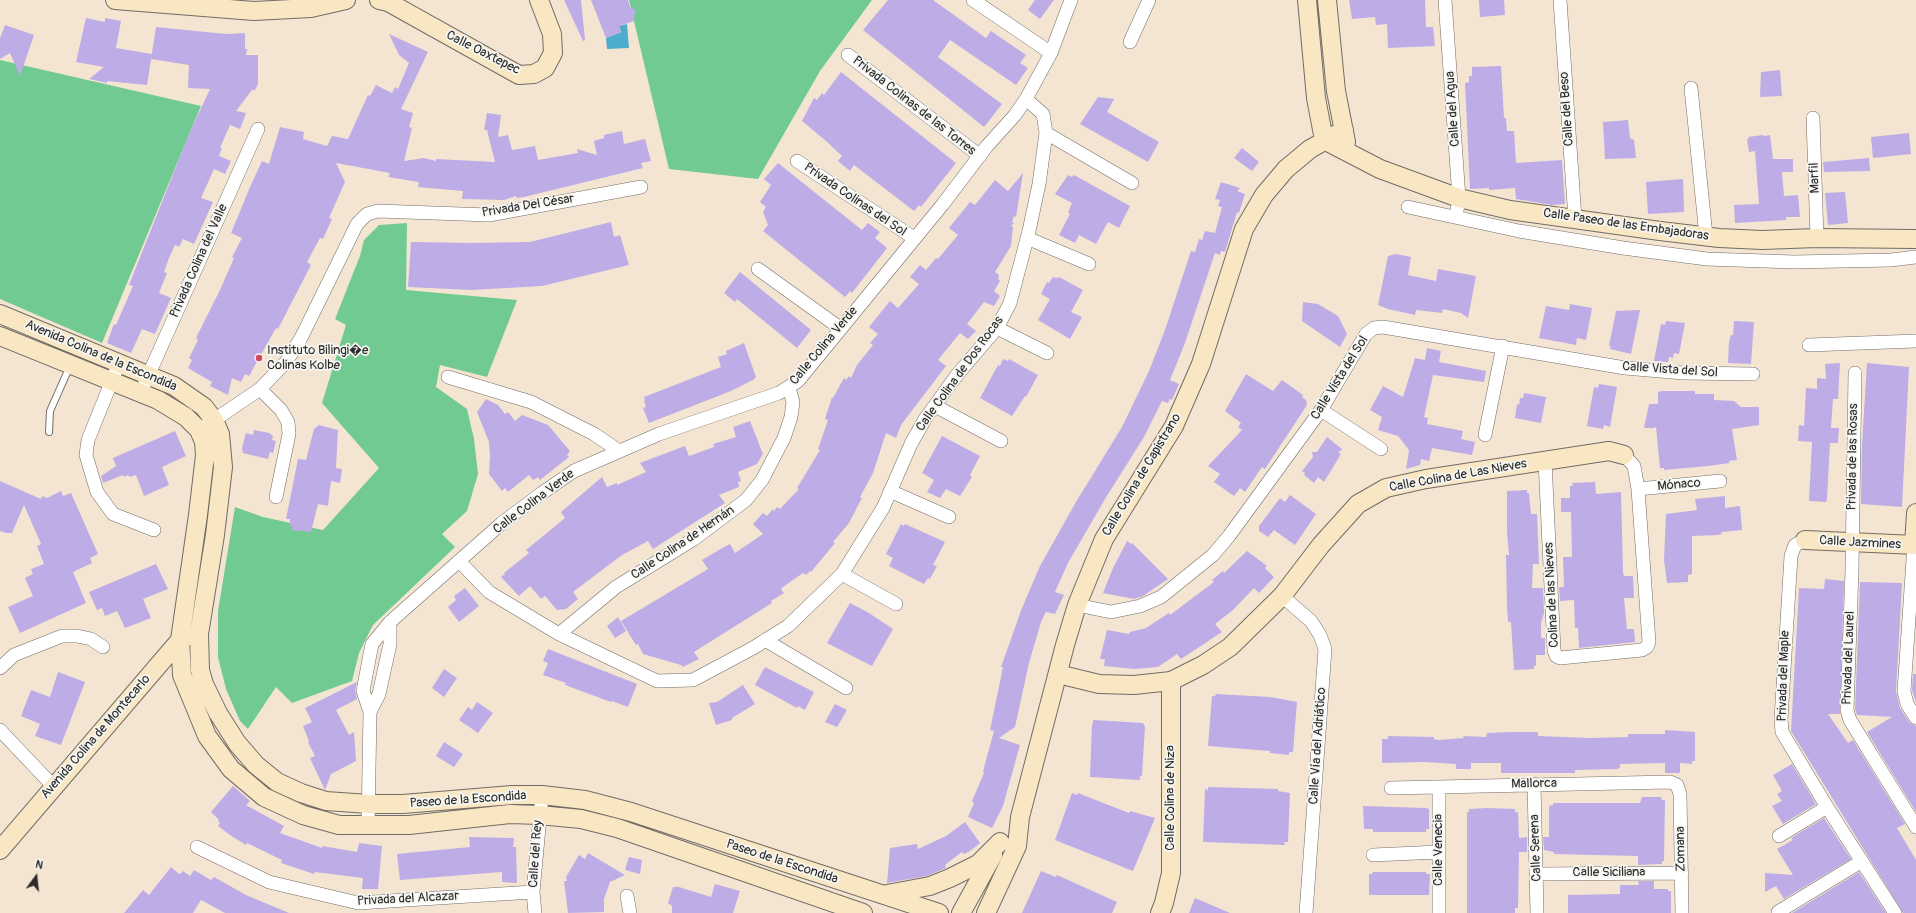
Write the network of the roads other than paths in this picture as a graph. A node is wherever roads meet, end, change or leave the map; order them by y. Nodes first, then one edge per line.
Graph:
1 (115, 0) edge
2 (346, 0) edge
3 (379, 0) edge
4 (539, 0) edge
5 (973, 0) edge
6 (1071, 0) edge
7 (1149, 0) edge
8 (1307, 0) edge
9 (1327, 0) edge
10 (1445, 0) edge
11 (1560, 0) edge
12 (1130, 42) dead end
13 (1051, 53) junction
14 (848, 55) dead end
15 (1691, 88) dead end
16 (1026, 99) junction
17 (1813, 118) dead end
18 (258, 129) dead end
19 (1344, 130) junction
20 (1046, 133) junction
21 (1324, 140) junction
22 (1348, 152) junction
23 (980, 156) junction
24 (797, 161) dead end
25 (1132, 183) dead end
26 (641, 187) dead end
27 (1459, 198) junction
28 (1408, 207) dead end
29 (1456, 217) junction
30 (1575, 219) junction
31 (1706, 236) junction
32 (914, 238) junction
33 (1027, 238) junction
34 (1817, 238) junction
35 (1916, 239) edge
36 (1916, 257) edge
37 (1089, 264) dead end
38 (758, 269) dead end
39 (0, 314) edge
40 (840, 328) junction
41 (997, 328) junction
42 (0, 336) edge
43 (1916, 341) edge
44 (1809, 344) dead end
45 (1503, 346) junction
46 (1047, 353) dead end
47 (119, 363) junction
48 (71, 364) junction
49 (1855, 373) dead end
50 (148, 374) junction
51 (1753, 374) dead end
52 (448, 377) dead end
53 (112, 381) junction
54 (789, 388) junction
55 (260, 389) junction
56 (141, 392) junction
57 (935, 406) junction
58 (1321, 410) junction
59 (214, 420) junction
60 (199, 430) junction
61 (49, 432) dead end
62 (1485, 435) dead end
63 (1001, 441) dead end
64 (1381, 449) dead end
65 (618, 451) junction
66 (1624, 455) joint
67 (1545, 461) junction
68 (1720, 481) dead end
69 (1638, 489) junction
70 (890, 492) junction
71 (276, 497) dead end
72 (1916, 512) edge
73 (949, 517) dead end
74 (154, 530) dead end
75 (1805, 540) joint
76 (1852, 542) junction
77 (1915, 545) edge
78 (459, 561) junction
79 (842, 574) junction
80 (1282, 596) junction
81 (896, 604) dead end
82 (1077, 605) junction
83 (390, 622) junction
84 (199, 634) junction
85 (559, 634) junction
86 (180, 640) junction
87 (765, 640) junction
88 (104, 647) dead end
89 (0, 668) edge
90 (1058, 674) junction
91 (1170, 681) junction
92 (846, 688) dead end
93 (370, 712) junction
94 (1916, 718) edge
95 (0, 730) edge
96 (1534, 784) junction
97 (1677, 785) joint
98 (54, 787) junction
99 (1439, 787) junction
100 (1391, 788) dead end
101 (542, 795) junction
102 (369, 804) junction
103 (1828, 807) junction
104 (539, 815) junction
105 (1020, 816) junction
106 (368, 826) junction
107 (1916, 827) edge
108 (1780, 836) dead end
109 (1000, 842) junction
110 (197, 847) dead end
111 (0, 850) edge
112 (1439, 852) junction
113 (1373, 856) dead end
114 (1862, 861) junction
115 (1682, 872) junction
116 (1537, 874) junction
117 (533, 892) junction
118 (883, 895) junction
119 (627, 896) dead end
120 (1778, 912) edge
121 (535, 913) edge
122 (630, 913) edge
123 (864, 913) edge
124 (939, 913) edge
125 (961, 913) edge
126 (986, 913) edge
127 (1160, 913) edge
128 (1306, 913) edge
129 (1439, 913) edge
130 (1537, 913) edge
131 (1682, 913) edge
132 (1895, 913) edge

1 - 2 main road
3 - 4 main road, Calle Oaxtepec
5 - 13 street
6 - 13 street, Calle Colina Verde
7 - 12 street
8 - 21 main road
9 - 19 main road
10 - 27 street, Calle del Agua
11 - 30 street, Calle del Beso
13 - 16 street, Calle Colina Verde
14 - 23 street, Privada Colinas de las Torres
15 - 31 street
16 - 20 street, Calle Colina de Dos Rocas
16 - 23 street, Calle Colina Verde
17 - 34 street, Marfil
18 - 50 street, Privada Colina del Valle
19 - 21 main road, Calle Colina de Capistrano
19 - 22 main road
20 - 25 street
20 - 33 street, Calle Colina de Dos Rocas
21 - 22 main road, Calle Paseo de las Embajadoras
21 - 82 main road, Calle Colina de Capistrano
22 - 27 main road, Calle Paseo de las Embajadoras
23 - 32 street, Calle Colina Verde
24 - 32 street, Privada Colinas del Sol
26 - 55 street, Privada Del César
27 - 29 street, Calle del Agua
27 - 30 main road, Calle Paseo de las Embajadoras
28 - 29 street
29 - 36 street
30 - 31 main road, Calle Paseo de las Embajadoras
31 - 34 main road, Calle Paseo de las Embajadoras
32 - 40 street, Calle Colina Verde
33 - 37 street
33 - 41 street, Calle Colina de Dos Rocas
34 - 35 main road, Calle Paseo de las Embajadoras
38 - 40 street
39 - 47 main road, Avenida Colina de la Escondida
40 - 54 street, Calle Colina Verde
41 - 46 street
41 - 57 street, Calle Colina de Dos Rocas
42 - 48 main road, Avenida Colina de la Escondida
43 - 44 street
45 - 51 street, Calle Vista del Sol
45 - 58 street, Calle Vista del Sol
45 - 62 street
47 - 50 main road, Avenida Colina de la Escondida
47 - 53 street
48 - 53 main road, Avenida Colina de la Escondida
48 - 61 lane
49 - 76 street, Privada de las Rosas
50 - 56 street, Privada Colina del Valle
50 - 59 main road, Avenida Colina de la Escondida
52 - 65 street
53 - 56 main road, Avenida Colina de la Escondida
53 - 74 street
54 - 65 street, Calle Colina Verde
54 - 85 street, Calle Colina de Hernán
55 - 59 street
55 - 71 street
56 - 60 main road, Avenida Colina de la Escondida
57 - 63 street
57 - 70 street, Calle Colina de Dos Rocas
58 - 64 street
58 - 82 street, Calle Vista del Sol
59 - 60 street
59 - 84 main road, Avenida Colina de la Escondida
60 - 86 main road, Avenida Colina de la Escondida
65 - 78 street, Calle Colina Verde
66 - 67 main road, Calle Colina de Las Nieves
66 - 69 street, Colina de las Nieves
67 - 69 street, Colina de las Nieves
67 - 80 main road, Calle Colina de Las Nieves
68 - 69 street, Mónaco
70 - 73 street
70 - 79 street, Calle Colina de Dos Rocas
72 - 77 main road
75 - 76 main road, Calle Jazmines
75 - 103 street, Privada del Maple
76 - 77 main road, Calle Jazmines
76 - 107 street, Privada del Laurel
77 - 94 street
78 - 83 street, Calle Colina Verde
78 - 85 street, Calle Colina de Dos Rocas
79 - 81 street
79 - 87 street, Calle Colina de Dos Rocas
80 - 91 main road, Calle Colina de Las Nieves
80 - 128 street, Calle Vía del Adriático
82 - 90 main road, Calle Colina de Capistrano
83 - 93 street, Calle Colina Verde
83 - 93 street, Calle Colina Verde
84 - 86 main road
84 - 102 main road, Paseo de la Escondida
85 - 87 street, Calle Colina de Dos Rocas
86 - 98 main road, Avenida Colina de Montecarlo
86 - 106 main road, Paseo de la Escondida
87 - 92 street
88 - 89 street
90 - 91 main road, Calle Colina de Las Nieves
90 - 105 main road, Calle Colina de Capistrano
91 - 127 main road, Calle Colina de Niza
93 - 102 street, Calle Colina Verde
95 - 98 street
96 - 97 street, Mallorca
96 - 99 street, Mallorca
96 - 116 street, Calle Serena
97 - 115 street, Zomana
98 - 111 main road, Avenida Colina de Montecarlo
99 - 100 street, Mallorca
99 - 112 street, Calle Venecia
101 - 102 main road, Paseo de la Escondida
101 - 104 street, Calle del Rey
101 - 118 main road, Paseo de la Escondida
102 - 106 street, Calle Colina Verde
103 - 108 street
103 - 114 street, Privada del Maple
104 - 106 main road, Paseo de la Escondida
104 - 117 street, Calle del Rey
104 - 123 main road, Paseo de la Escondida
105 - 109 main road, Calle Colina de Capistrano
105 - 126 main road, Calle Colina de Capistrano
109 - 118 main road
109 - 125 main road, Calle Colina de Capistrano
110 - 117 street, Privada del Alcazar
112 - 113 street
112 - 129 street, Calle Venecia
114 - 120 street
114 - 132 street, Privada del Maple
115 - 116 street, Calle Siciliana
115 - 131 street, Zomana
116 - 130 street, Calle Serena
117 - 121 street, Calle del Rey
118 - 124 main road, Paseo de la Escondida
119 - 122 street

